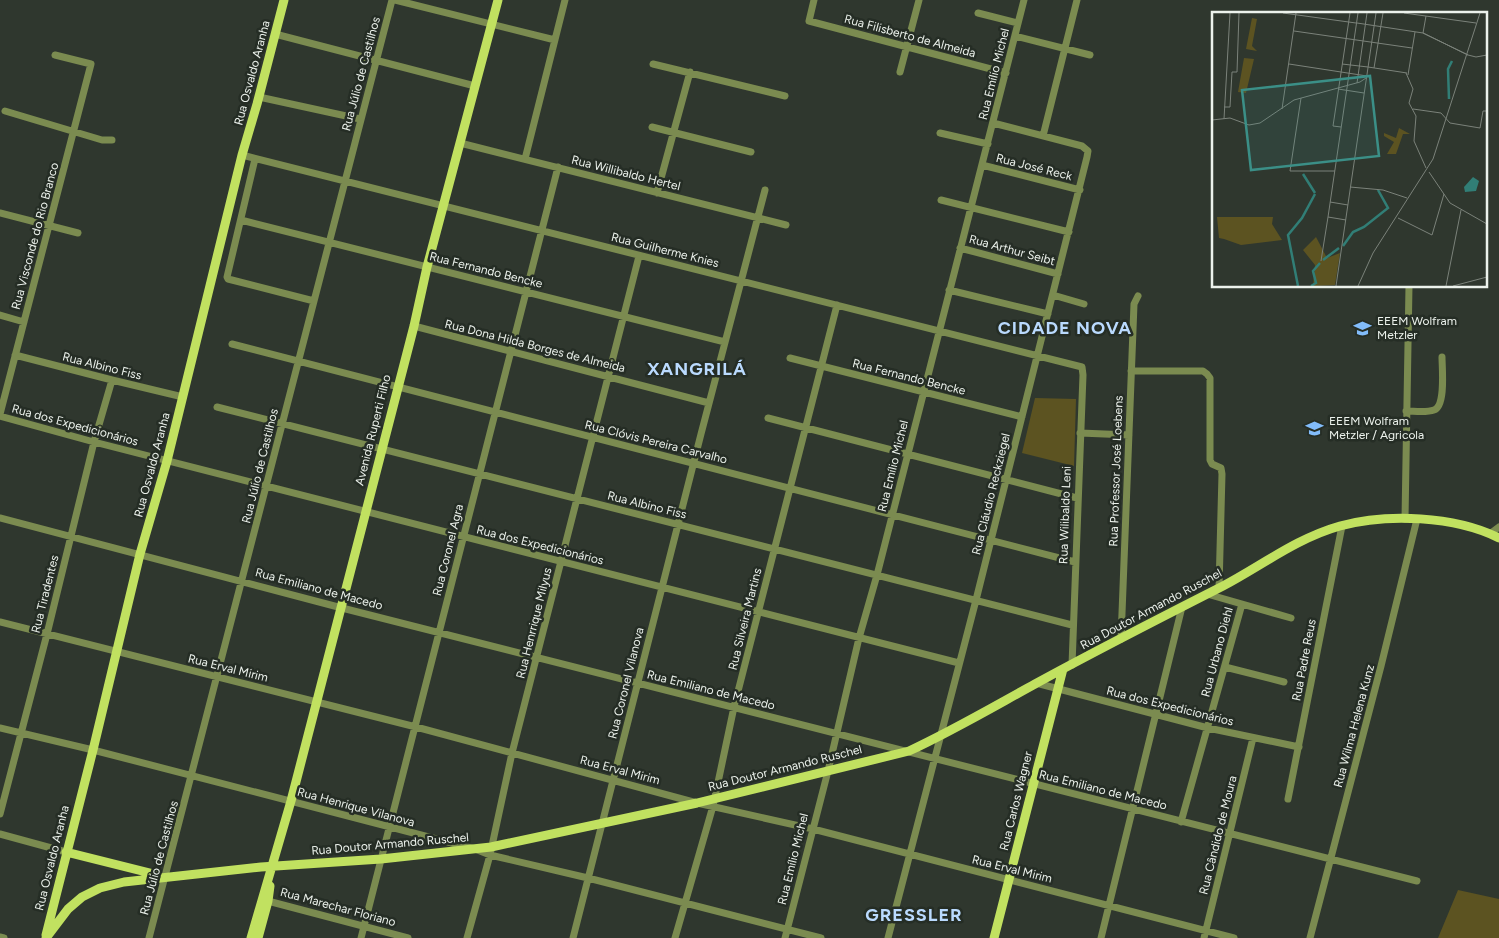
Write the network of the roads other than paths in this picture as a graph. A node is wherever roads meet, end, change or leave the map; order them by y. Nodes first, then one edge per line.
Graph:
1 (284, 0) edge
2 (393, 0) edge
3 (498, 0) edge
4 (565, 0) edge
5 (814, 0) edge
6 (919, 0) edge
7 (1024, 0) edge
8 (1077, 0) edge
9 (978, 13) dead end
10 (491, 24) junction
11 (1018, 24) junction
12 (275, 34) junction
13 (1015, 36) junction
14 (555, 40) junction
15 (907, 47) junction
16 (1065, 49) junction
17 (55, 55) dead end
18 (1090, 55) dead end
19 (376, 61) junction
20 (653, 64) dead end
21 (690, 72) junction
22 (900, 72) dead end
23 (1006, 73) junction
24 (475, 86) junction
25 (785, 96) dead end
26 (259, 97) junction
27 (5, 111) dead end
28 (360, 119) junction
29 (993, 123) junction
30 (652, 127) dead end
31 (74, 131) junction
32 (673, 132) junction
33 (940, 133) dead end
34 (1043, 136) junction
35 (112, 140) dead end
36 (460, 143) junction
37 (988, 144) junction
38 (751, 152) dead end
39 (242, 155) junction
40 (255, 159) junction
41 (525, 159) junction
42 (982, 165) junction
43 (558, 167) junction
44 (344, 181) junction
45 (765, 190) dead end
46 (1080, 190) junction
47 (657, 193) junction
48 (941, 200) dead end
49 (444, 206) junction
50 (970, 207) junction
51 (0, 213) edge
52 (757, 218) junction
53 (241, 220) junction
54 (48, 225) junction
55 (786, 225) dead end
56 (542, 231) junction
57 (1069, 232) junction
58 (78, 233) dead end
59 (329, 242) junction
60 (960, 248) junction
61 (639, 256) junction
62 (427, 267) junction
63 (1058, 274) junction
64 (741, 281) junction
65 (1409, 288) edge
66 (950, 290) junction
67 (526, 292) junction
68 (1053, 295) junction
69 (1138, 296) dead end
70 (314, 301) junction
71 (1084, 304) dead end
72 (837, 305) junction
73 (1048, 314) junction
74 (0, 316) edge
75 (624, 317) junction
76 (24, 322) junction
77 (414, 326) junction
78 (939, 331) junction
79 (725, 342) junction
80 (232, 344) dead end
81 (510, 351) junction
82 (15, 355) junction
83 (1037, 356) junction
84 (1442, 357) dead end
85 (790, 358) dead end
86 (298, 361) junction
87 (821, 366) junction
88 (1082, 367) joint
89 (1131, 372) junction
90 (609, 377) junction
91 (112, 380) junction
92 (397, 387) junction
93 (924, 392) junction
94 (183, 397) junction
95 (709, 403) junction
96 (217, 407) dead end
97 (494, 412) junction
98 (1406, 412) junction
99 (0, 415) edge
100 (1022, 417) junction
101 (768, 418) dead end
102 (282, 424) junction
103 (805, 428) junction
104 (1080, 433) junction
105 (1129, 435) junction
106 (594, 438) junction
107 (94, 442) junction
108 (381, 449) junction
109 (908, 454) junction
110 (167, 461) junction
111 (693, 463) junction
112 (479, 474) junction
113 (1006, 480) junction
114 (266, 486) junction
115 (790, 488) junction
116 (1077, 498) junction
117 (578, 499) junction
118 (366, 511) junction
119 (893, 515) junction
120 (0, 518) edge
121 (1404, 519) junction
122 (1417, 519) junction
123 (678, 525) junction
124 (1342, 526) junction
125 (1499, 527) edge
126 (71, 536) junction
127 (1495, 536) edge
128 (463, 537) junction
129 (991, 540) junction
130 (774, 549) junction
131 (140, 554) junction
132 (562, 562) junction
133 (1075, 562) junction
134 (877, 575) junction
135 (242, 581) junction
136 (662, 588) junction
137 (1219, 588) junction
138 (1207, 594) junction
139 (976, 600) junction
140 (1242, 604) junction
141 (1182, 607) junction
142 (342, 608) junction
143 (758, 612) junction
144 (1291, 618) dead end
145 (0, 622) edge
146 (1072, 625) junction
147 (440, 631) junction
148 (47, 634) junction
149 (859, 638) junction
150 (1121, 639) junction
151 (116, 651) junction
152 (537, 657) junction
153 (959, 663) junction
154 (1072, 665) junction
155 (1225, 667) junction
156 (1063, 669) junction
157 (218, 677) junction
158 (1284, 682) dead end
159 (638, 683) junction
160 (1036, 683) junction
161 (1058, 689) junction
162 (317, 702) junction
163 (734, 707) junction
164 (1156, 714) junction
165 (416, 727) junction
166 (0, 728) edge
167 (1208, 728) junction
168 (20, 733) junction
169 (837, 733) junction
170 (939, 737) junction
171 (1253, 738) junction
172 (1299, 747) junction
173 (93, 750) junction
174 (909, 751) junction
175 (512, 753) junction
176 (934, 757) junction
177 (828, 771) junction
178 (191, 776) junction
179 (613, 779) junction
180 (1033, 784) junction
181 (1288, 799) dead end
182 (291, 801) junction
183 (714, 802) junction
184 (697, 803) junction
185 (1132, 809) junction
186 (0, 814) edge
187 (1181, 822) junction
188 (602, 823) junction
189 (389, 827) junction
190 (813, 830) junction
191 (0, 834) edge
192 (1231, 834) junction
193 (476, 850) junction
194 (490, 851) junction
195 (66, 852) junction
196 (909, 855) junction
197 (381, 859) junction
198 (1331, 859) junction
199 (273, 866) junction
200 (166, 877) junction
201 (588, 878) junction
202 (1009, 880) junction
203 (1417, 881) dead end
204 (265, 900) junction
205 (684, 902) junction
206 (1109, 905) junction
207 (50, 914) junction
208 (61, 918) junction
209 (364, 926) junction
210 (787, 929) junction
211 (1205, 934) edge
212 (46, 938) edge
213 (149, 938) edge
214 (251, 938) edge
215 (258, 938) edge
216 (361, 938) edge
217 (408, 938) edge
218 (467, 938) edge
219 (573, 938) edge
220 (675, 938) edge
221 (785, 938) edge
222 (822, 938) edge
223 (888, 938) edge
224 (994, 938) edge
225 (1101, 938) edge
226 (1234, 938) edge
227 (1310, 938) edge

1 - 12 main road, Rua Osvaldo Aranha
2 - 10 street
2 - 19 street, Rua Júlio de Castilhos
3 - 10 main road, Avenida Ruperti Filho
4 - 14 street
5 - 15 street, Rua Filisberto de Almeida
6 - 15 street
7 - 11 street, Rua Emílio Michel
8 - 16 street
9 - 11 street
10 - 14 street
10 - 24 main road, Avenida Ruperti Filho
11 - 13 street, Rua Emílio Michel
12 - 19 street
12 - 26 main road, Rua Osvaldo Aranha
13 - 16 street
13 - 23 street, Rua Emílio Michel
14 - 41 street
15 - 22 street
15 - 23 street, Rua Filisberto de Almeida
16 - 18 street
16 - 34 street
17 - 31 street, Rua Visconde do Rio Branco
19 - 24 street
19 - 28 street, Rua Júlio de Castilhos
20 - 21 street
21 - 25 street
21 - 32 street
23 - 29 street, Rua Emílio Michel
24 - 36 main road, Avenida Ruperti Filho
26 - 28 street
26 - 39 main road, Rua Osvaldo Aranha
27 - 31 street
28 - 44 street, Rua Júlio de Castilhos
29 - 34 street, Rua Cláudio Reckziegel
29 - 37 street, Rua Emílio Michel
30 - 32 street
31 - 35 street
31 - 54 street, Rua Visconde do Rio Branco
32 - 38 street
32 - 47 street
33 - 37 street
34 - 46 street, Rua Cláudio Reckziegel
36 - 41 street, Rua Willibaldo Hertel
36 - 49 main road, Avenida Ruperti Filho
37 - 42 street, Rua Emílio Michel
39 - 40 street, Rua Guilherme Knies
39 - 94 main road, Rua Osvaldo Aranha
40 - 44 street, Rua Guilherme Knies
40 - 53 street
41 - 43 street, Rua Willibaldo Hertel
42 - 46 street, Rua José Reck
42 - 50 street, Rua Emílio Michel
43 - 47 street, Rua Willibaldo Hertel
43 - 56 street, Rua Coronel Agra
44 - 49 street, Rua Guilherme Knies
44 - 59 street, Rua Júlio de Castilhos
45 - 52 street
46 - 57 street, Rua Cláudio Reckziegel
47 - 52 street, Rua Willibaldo Hertel
48 - 50 street
49 - 56 street, Rua Guilherme Knies
49 - 62 main road, Avenida Ruperti Filho
50 - 57 street
50 - 60 street, Rua Emílio Michel
51 - 54 street
52 - 55 street, Rua Willibaldo Hertel
52 - 64 street
53 - 59 street, Rua Fernando Bencke
53 - 70 street
54 - 58 street
54 - 76 street, Rua Visconde do Rio Branco
56 - 61 street, Rua Guilherme Knies
56 - 67 street, Rua Coronel Agra
57 - 63 street, Rua Cláudio Reckziegel
59 - 62 street, Rua Fernando Bencke
59 - 70 street, Rua Júlio de Castilhos
60 - 63 street, Rua Arthur Seibt
60 - 66 street, Rua Emílio Michel
61 - 64 street, Rua Guilherme Knies
61 - 75 street, Rua Henrrique Milyus
62 - 67 street, Rua Fernando Bencke
62 - 77 main road, Avenida Ruperti Filho
63 - 68 street, Rua Cláudio Reckziegel
64 - 72 street, Rua Guilherme Knies
64 - 79 street, Rua Coronel Vilanova
65 - 98 street
66 - 73 street
66 - 78 street, Rua Emílio Michel
67 - 75 street, Rua Fernando Bencke
67 - 81 street, Rua Coronel Agra
68 - 71 street
68 - 73 street, Rua Cláudio Reckziegel
69 - 89 street, Rua Professor José Loebens
70 - 86 street, Rua Júlio de Castilhos
72 - 78 street, Rua Guilherme Knies
72 - 87 street, Rua Silveira Martins
73 - 83 street, Rua Cláudio Reckziegel
74 - 76 street
75 - 79 street, Rua Fernando Bencke
75 - 90 street, Rua Henrrique Milyus
76 - 82 street, Rua Visconde do Rio Branco
77 - 81 street, Rua Dona Hilda Borges de Almeida
77 - 92 main road, Avenida Ruperti Filho
78 - 83 street, Rua Guilherme Knies
78 - 93 street, Rua Emílio Michel
79 - 95 street, Rua Coronel Vilanova
80 - 86 street, Rua Clóvis Pereira Carvalho
81 - 90 street, Rua Dona Hilda Borges de Almeida
81 - 97 street, Rua Coronel Agra
82 - 91 street, Rua Albino Fiss
82 - 99 street, Rua Visconde do Rio Branco
83 - 88 street, Rua Guilherme Knies
83 - 100 street, Rua Cláudio Reckziegel
84 - 98 street
85 - 87 street, Rua Fernando Bencke
86 - 92 street, Rua Clóvis Pereira Carvalho
86 - 102 street, Rua Júlio de Castilhos
87 - 93 street, Rua Fernando Bencke
87 - 103 street, Rua Silveira Martins
88 - 104 street, Rua Wilibaldo Leni
89 - 105 street, Rua Professor José Loebens
89 - 137 street
90 - 95 street, Rua Dona Hilda Borges de Almeida
90 - 106 street, Rua Henrrique Milyus
91 - 94 street, Rua Albino Fiss
91 - 107 street, Rua Tiradentes
92 - 97 street, Rua Clóvis Pereira Carvalho
92 - 108 main road, Avenida Ruperti Filho
93 - 100 street, Rua Fernando Bencke
93 - 109 street, Rua Emílio Michel
94 - 110 main road, Rua Osvaldo Aranha
95 - 111 street, Rua Coronel Vilanova
96 - 102 street, Rua Albino Fiss
97 - 106 street, Rua Clóvis Pereira Carvalho
97 - 112 street, Rua Coronel Agra
98 - 121 street
99 - 107 street, Rua dos Expedicionários
100 - 113 street, Rua Cláudio Reckziegel
101 - 103 street
102 - 108 street, Rua Albino Fiss
102 - 114 street, Rua Júlio de Castilhos
103 - 109 street
103 - 115 street, Rua Silveira Martins
104 - 105 street
104 - 116 street, Rua Wilibaldo Leni
105 - 150 street, Rua Professor José Loebens
106 - 111 street, Rua Clóvis Pereira Carvalho
106 - 117 street, Rua Henrrique Milyus
107 - 110 street, Rua dos Expedicionários
107 - 126 street, Rua Tiradentes
108 - 112 street, Rua Albino Fiss
108 - 118 main road, Avenida Ruperti Filho
109 - 113 street
109 - 119 street, Rua Emílio Michel
110 - 114 street, Rua dos Expedicionários
110 - 131 main road, Rua Osvaldo Aranha
111 - 115 street, Rua Clóvis Pereira Carvalho
111 - 123 street, Rua Coronel Vilanova
112 - 117 street, Rua Albino Fiss
112 - 128 street, Rua Coronel Agra
113 - 116 street
113 - 129 street, Rua Cláudio Reckziegel
114 - 118 street, Rua dos Expedicionários
114 - 135 street, Rua Júlio de Castilhos
115 - 119 street, Rua Clóvis Pereira Carvalho
115 - 130 street, Rua Silveira Martins
116 - 133 street, Rua Wilibaldo Leni
117 - 123 street, Rua Albino Fiss
117 - 132 street, Rua Henrrique Milyus
118 - 128 street, Rua dos Expedicionários
118 - 142 main road, Avenida Ruperti Filho
119 - 129 street, Rua Clóvis Pereira Carvalho
119 - 134 street, Rua Emílio Michel
120 - 126 street, Rua Emiliano de Macedo
121 - 122 main road, Rua Doutor Armando Ruschel
121 - 124 main road, Rua Doutor Armando Ruschel
122 - 127 main road, Rua Doutor Armando Ruschel
122 - 198 street, Rua Wilma Helena Kunz
123 - 130 street, Rua Albino Fiss
123 - 136 street, Rua Coronel Vilanova
124 - 137 main road, Rua Doutor Armando Ruschel
124 - 172 street, Rua Padre Reus
125 - 127 street
126 - 131 street, Rua Emiliano de Macedo
126 - 148 street, Rua Tiradentes
128 - 132 street, Rua dos Expedicionários
128 - 147 street, Rua Coronel Agra
129 - 133 street, Rua Clóvis Pereira Carvalho
129 - 139 street, Rua Cláudio Reckziegel
130 - 134 street, Rua Albino Fiss
130 - 143 street, Rua Silveira Martins
131 - 135 street, Rua Emiliano de Macedo
131 - 151 main road, Rua Osvaldo Aranha
132 - 136 street, Rua dos Expedicionários
132 - 152 street, Rua Henrrique Milyus
133 - 146 street, Rua Wilibaldo Leni
134 - 139 street, Rua Albino Fiss
134 - 149 street, Rua Emílio Michel
135 - 142 street, Rua Emiliano de Macedo
135 - 157 street, Rua Júlio de Castilhos
136 - 143 street, Rua dos Expedicionários
136 - 159 street, Rua Coronel Vilanova
137 - 138 main road, Rua Doutor Armando Ruschel
138 - 140 street
138 - 141 main road, Rua Doutor Armando Ruschel
139 - 146 street, Rua Albino Fiss
139 - 153 street, Rua Cláudio Reckziegel
140 - 144 street
140 - 155 street, Rua Urbano Diehl
141 - 150 main road, Rua Doutor Armando Ruschel
141 - 164 street
142 - 147 street, Rua Emiliano de Macedo
142 - 162 main road, Avenida Ruperti Filho
143 - 149 street, Rua dos Expedicionários
143 - 163 street, Rua Silveira Martins
145 - 148 street, Rua Erval Mirim
146 - 154 street, Rua Wilibaldo Leni
147 - 152 street, Rua Emiliano de Macedo
147 - 165 street, Rua Coronel Agra
148 - 151 street, Rua Erval Mirim
148 - 168 street, Rua Tiradentes
149 - 153 street, Rua dos Expedicionários
149 - 169 street, Rua Emílio Michel
150 - 154 main road, Rua Doutor Armando Ruschel
151 - 157 street, Rua Erval Mirim
151 - 173 main road, Rua Osvaldo Aranha
152 - 159 street, Rua Emiliano de Macedo
152 - 175 street, Rua Henrrique Milyus
153 - 170 street, Rua Cláudio Reckziegel
154 - 156 main road, Rua Doutor Armando Ruschel
155 - 158 street
155 - 167 street, Rua Urbano Diehl
156 - 160 main road, Rua Doutor Armando Ruschel
156 - 161 main road, Rua Carlos Wagner
157 - 162 street, Rua Erval Mirim
157 - 178 street, Rua Júlio de Castilhos
159 - 163 street, Rua Emiliano de Macedo
159 - 179 street, Rua Coronel Vilanova
160 - 161 street, Rua dos Expedicionários
160 - 170 main road, Rua Doutor Armando Ruschel
161 - 164 street, Rua dos Expedicionários
161 - 180 main road, Rua Carlos Wagner
162 - 165 street, Rua Erval Mirim
162 - 182 main road, Avenida Ruperti Filho
163 - 169 street, Rua Emiliano de Macedo
163 - 183 street, Rua Silveira Martins
164 - 167 street, Rua dos Expedicionários
164 - 185 street
165 - 175 street, Rua Erval Mirim
165 - 189 street, Rua Coronel Agra
166 - 168 street, Rua Henrique Vilanova
167 - 171 street, Rua dos Expedicionários
167 - 187 street, Rua Urbano Diehl
168 - 173 street, Rua Henrique Vilanova
168 - 186 street, Rua Tiradentes
169 - 174 street, Rua Emiliano de Macedo
169 - 177 street, Rua Emílio Michel
170 - 174 main road, Rua Doutor Armando Ruschel
170 - 176 street, Rua Cláudio Reckziegel
171 - 172 street, Rua dos Expedicionários
171 - 192 street, Rua Cândido de Moura
172 - 181 street, Rua Padre Reus
173 - 178 street, Rua Henrique Vilanova
173 - 195 main road, Rua Osvaldo Aranha
174 - 176 street, Rua Emiliano de Macedo
174 - 177 main road, Rua Doutor Armando Ruschel
175 - 179 street, Rua Erval Mirim
175 - 194 street, Rua Henrrique Milyus
176 - 180 street, Rua Emiliano de Macedo
176 - 196 street, Rua Cláudio Reckziegel
177 - 183 main road, Rua Doutor Armando Ruschel
177 - 190 street, Rua Emílio Michel
178 - 182 street, Rua Henrique Vilanova
178 - 200 street, Rua Júlio de Castilhos
179 - 184 street, Rua Erval Mirim
179 - 188 street, Rua Coronel Vilanova
180 - 185 street, Rua Emiliano de Macedo
180 - 202 main road, Rua Carlos Wagner
182 - 189 street, Rua Henrique Vilanova
182 - 199 main road, Avenida Ruperti Filho
183 - 184 main road, Rua Doutor Armando Ruschel
183 - 190 street, Rua Erval Mirim
183 - 205 street, Rua Silveira Martins
184 - 188 main road, Rua Doutor Armando Ruschel
185 - 187 street, Rua Emiliano de Macedo
185 - 206 street
187 - 192 street, Rua Emiliano de Macedo
188 - 194 main road, Rua Doutor Armando Ruschel
188 - 201 street, Rua Coronel Vilanova
189 - 193 street, Rua Henrique Vilanova
189 - 197 street, Rua Coronel Agra
190 - 196 street, Rua Erval Mirim
190 - 210 street, Rua Emílio Michel
191 - 195 street
192 - 198 street, Rua Emiliano de Macedo
192 - 211 street, Rua Cândido de Moura
193 - 194 main road, Rua Doutor Armando Ruschel
193 - 197 main road, Rua Doutor Armando Ruschel
194 - 201 street
194 - 218 street, Rua Henrrique Milyus
195 - 200 main road
195 - 207 main road, Rua Osvaldo Aranha
196 - 202 street, Rua Erval Mirim
196 - 223 street, Rua Cláudio Reckziegel
197 - 199 main road, Rua Doutor Armando Ruschel
197 - 209 street, Rua Coronel Agra
198 - 203 street, Rua Emiliano de Macedo
198 - 227 street, Rua Wilma Helena Kunz
199 - 200 main road, Rua Doutor Armando Ruschel
199 - 204 main road, Avenida Ruperti Filho
200 - 208 main road, Rua Doutor Armando Ruschel
200 - 213 street, Rua Júlio de Castilhos
201 - 205 street
201 - 219 street, Rua Coronel Vilanova
202 - 206 street, Rua Erval Mirim
202 - 224 main road, Rua Carlos Wagner
204 - 209 street, Rua Marechar Floriano
204 - 214 main road, Avenida Ruperti Filho
204 - 215 main road, Avenida Ruperti Filho
205 - 210 street
205 - 220 street, Rua Silveira Martins
206 - 211 street, Rua Erval Mirim
206 - 225 street
207 - 208 main road
207 - 212 main road, Rua Osvaldo Aranha
208 - 212 main road, Rua Doutor Armando Ruschel
209 - 216 street, Rua Coronel Agra
209 - 217 street, Rua Marechar Floriano
210 - 221 street, Rua Emílio Michel
210 - 222 street
211 - 226 street, Rua Erval Mirim

